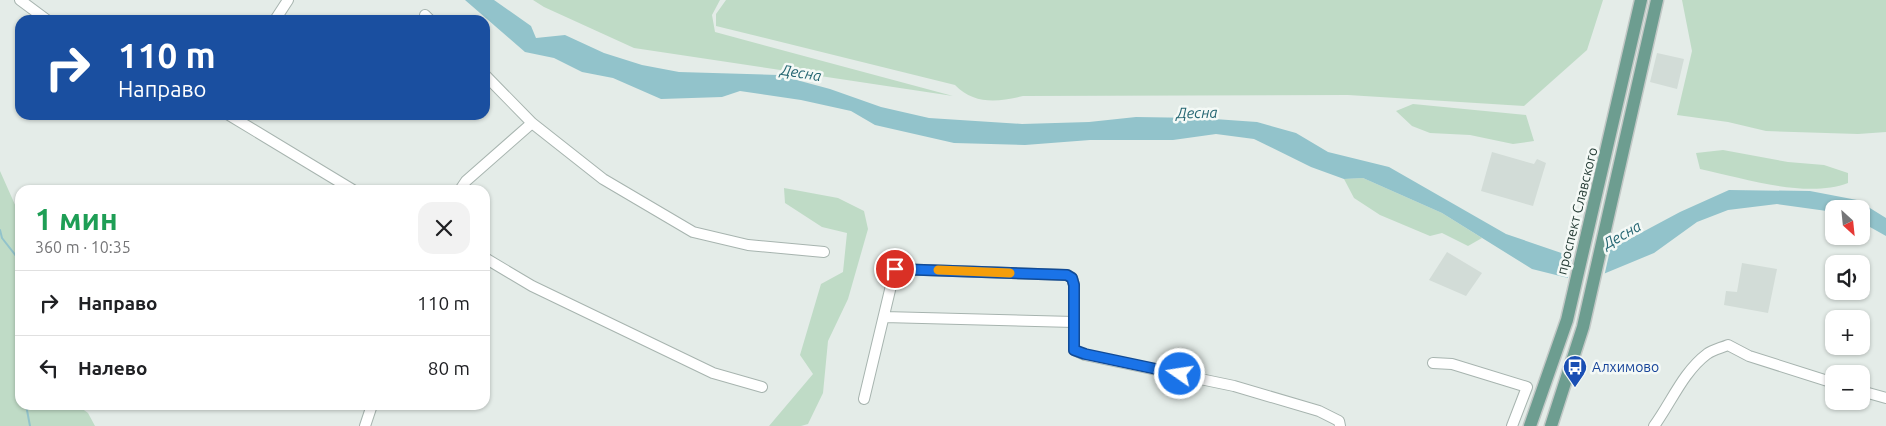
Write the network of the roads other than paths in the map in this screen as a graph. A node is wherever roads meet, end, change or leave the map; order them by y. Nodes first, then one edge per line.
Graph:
1 (20, 0) edge
2 (288, 0) edge
3 (1641, 0) edge
4 (1657, 0) edge
5 (40, 15) edge
6 (278, 15) edge
7 (490, 81) edge
8 (237, 120) edge
9 (532, 123) junction
10 (346, 185) edge
11 (463, 185) edge
12 (824, 252) dead end
13 (490, 261) edge
14 (884, 317) junction
15 (1074, 322) junction
16 (1433, 362) dead end
17 (1825, 380) edge
18 (762, 387) dead end
19 (1870, 394) edge
20 (1886, 398) edge
21 (864, 399) dead end
22 (370, 410) edge
23 (364, 426) edge
24 (1340, 426) edge
25 (1512, 426) edge
26 (1530, 426) edge
27 (1551, 426) edge
28 (1654, 426) edge

1 - 5 street
2 - 6 street
3 - 26 main road, проспект Славского
4 - 27 main road
7 - 9 street
8 - 10 street
9 - 11 street
9 - 12 street
13 - 18 street
14 - 15 street
14 - 15 street
14 - 21 street
15 - 24 street
16 - 25 street
17 - 28 street
19 - 20 street
22 - 23 street

